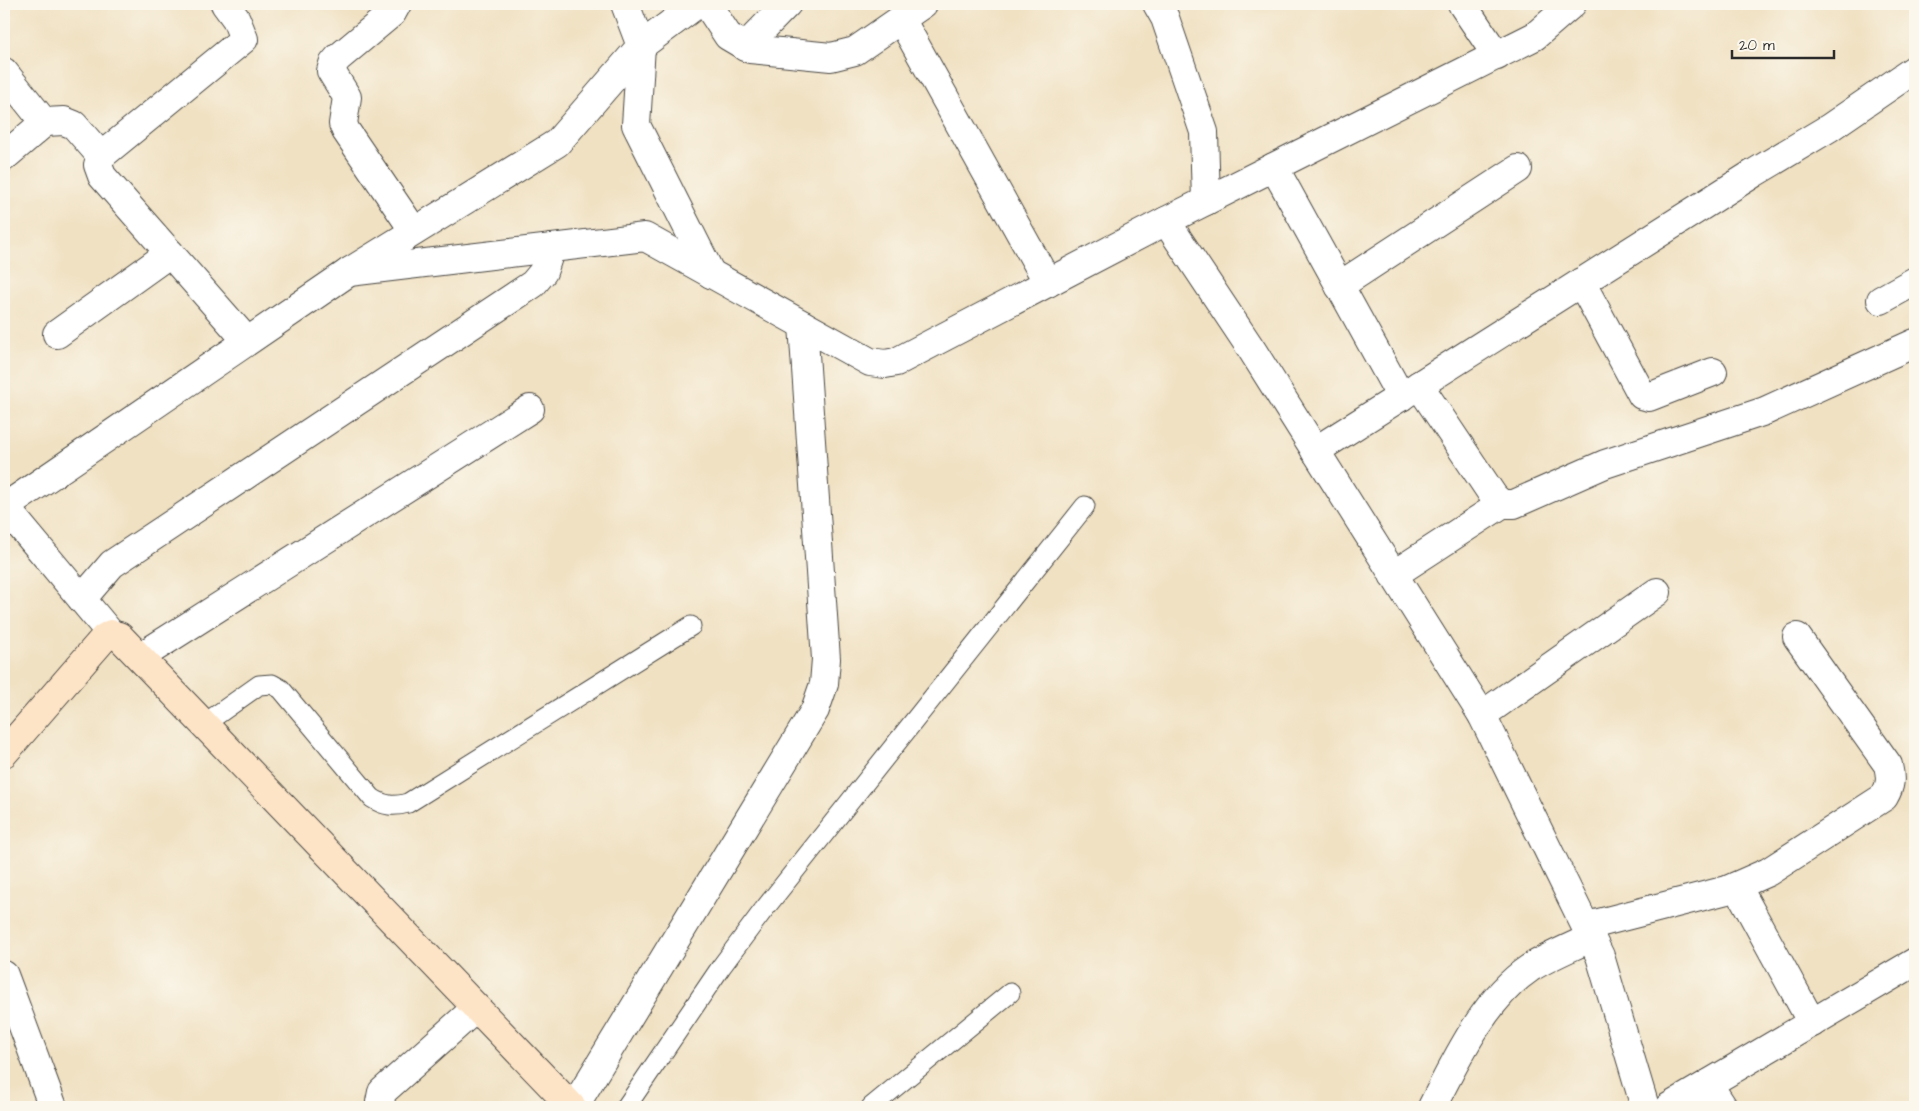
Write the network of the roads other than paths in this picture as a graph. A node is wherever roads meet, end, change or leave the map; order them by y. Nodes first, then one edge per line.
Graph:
1 (225, 4) edge
2 (397, 4) edge
3 (625, 4) edge
4 (697, 4) edge
5 (707, 4) edge
6 (787, 4) edge
7 (923, 4) edge
8 (1157, 4) edge
9 (1462, 4) edge
10 (1572, 4) edge
11 (901, 20) junction
12 (641, 46) junction
13 (745, 47) junction
14 (1497, 56) junction
15 (1915, 69) edge
16 (4, 72) edge
17 (45, 122) junction
18 (101, 156) junction
19 (4, 157) edge
20 (1274, 167) junction
21 (1518, 169) dead end
22 (1206, 201) junction
23 (1166, 221) junction
24 (414, 231) junction
25 (551, 248) junction
26 (170, 253) junction
27 (349, 272) junction
28 (711, 274) junction
29 (1581, 282) junction
30 (1915, 282) edge
31 (1048, 283) junction
32 (1339, 286) junction
33 (1882, 300) dead end
34 (803, 325) junction
35 (57, 334) dead end
36 (247, 341) junction
37 (1915, 343) edge
38 (1713, 372) dead end
39 (1410, 391) junction
40 (530, 409) dead end
41 (1315, 451) junction
42 (1502, 504) junction
43 (4, 506) edge
44 (1085, 506) dead end
45 (1393, 575) junction
46 (1657, 592) dead end
47 (82, 599) junction
48 (691, 626) dead end
49 (111, 634) junction
50 (1797, 637) dead end
51 (140, 657) junction
52 (1482, 715) junction
53 (204, 724) junction
54 (4, 753) edge
55 (1737, 886) junction
56 (1589, 932) junction
57 (1915, 962) edge
58 (4, 975) edge
59 (1010, 993) dead end
60 (476, 1008) junction
61 (1812, 1023) junction
62 (1708, 1084) junction
63 (53, 1107) edge
64 (382, 1107) edge
65 (573, 1107) edge
66 (626, 1107) edge
67 (871, 1107) edge
68 (1432, 1107) edge
69 (1645, 1107) edge
70 (1669, 1107) edge
71 (1723, 1107) edge

1 - 18 street
2 - 24 street
3 - 12 street
4 - 12 street
5 - 13 street
6 - 13 street
7 - 11 street
8 - 22 street
9 - 14 street
10 - 14 street
11 - 13 street
11 - 31 street
12 - 24 street
12 - 28 street
14 - 20 street
15 - 29 street
16 - 17 street
17 - 18 street
17 - 19 street
18 - 26 street
20 - 22 street
20 - 32 street
21 - 32 street
22 - 23 street
23 - 31 street
23 - 41 street
24 - 27 street
25 - 27 street
25 - 28 street
25 - 47 street
26 - 35 street
26 - 36 street
27 - 36 street
28 - 34 street
29 - 38 street
29 - 39 street
30 - 33 street
31 - 34 street
32 - 39 street
34 - 65 street
36 - 43 street
37 - 42 street
39 - 41 street
39 - 42 street
40 - 51 street
41 - 45 street
42 - 45 street
43 - 47 street
44 - 66 lane
45 - 52 street
46 - 52 street
47 - 49 street
48 - 53 lane
49 - 51 main road
49 - 54 main road
50 - 55 street
51 - 53 main road
52 - 56 street
53 - 60 main road
55 - 56 street
55 - 61 street
56 - 68 street
56 - 69 street
57 - 61 street
58 - 63 street
59 - 67 lane
60 - 64 street
60 - 65 main road
61 - 62 street
62 - 70 street
62 - 71 street

